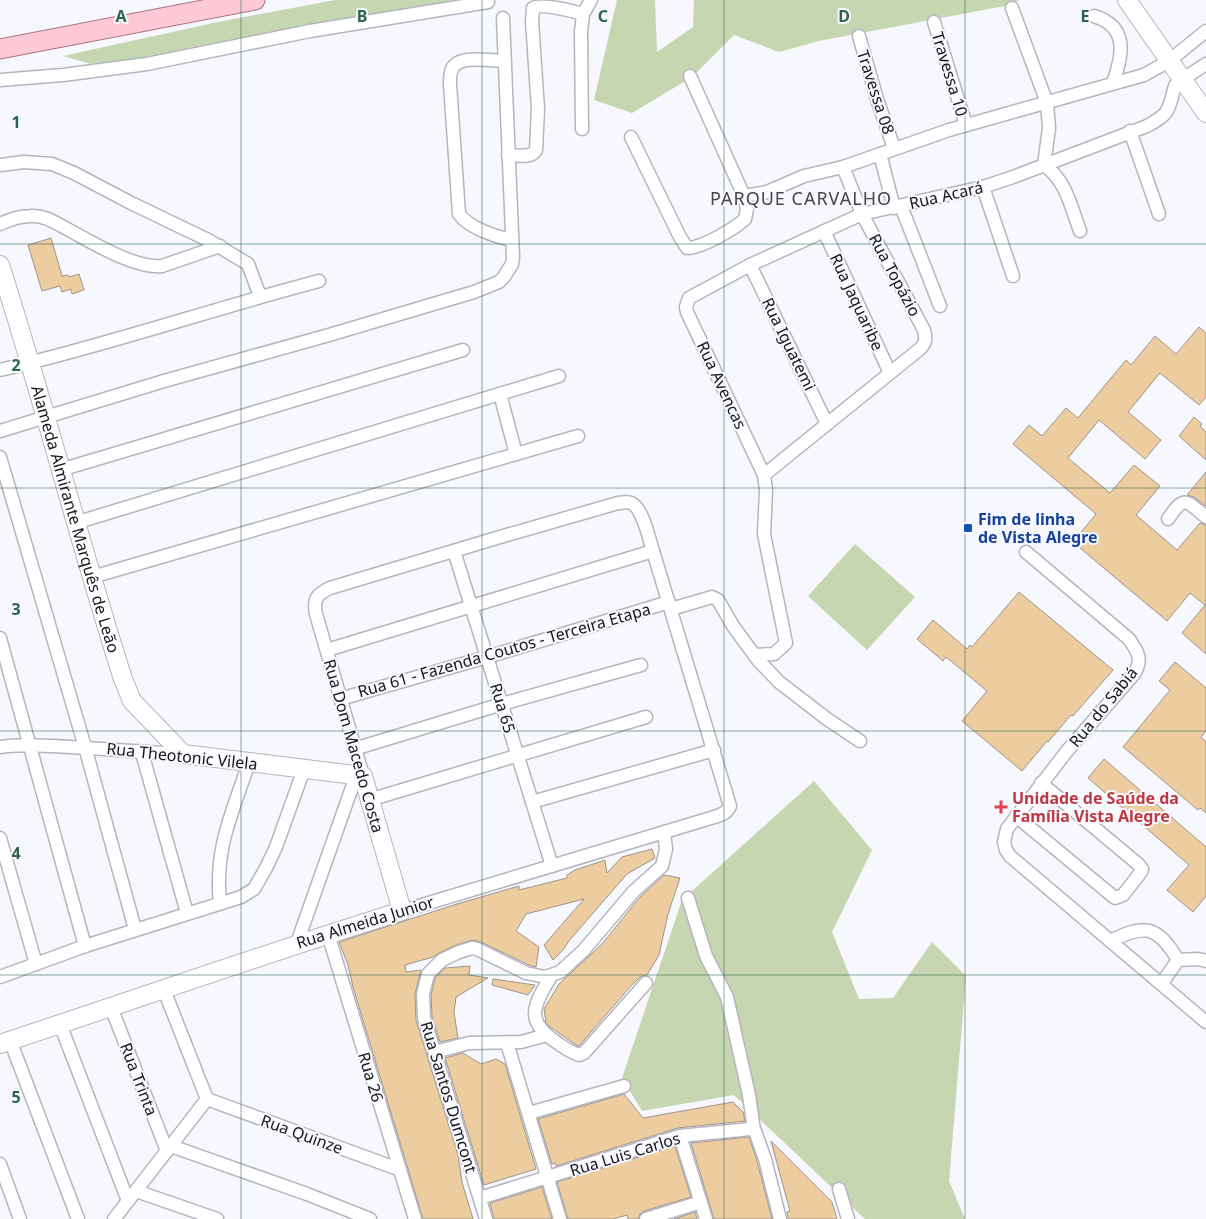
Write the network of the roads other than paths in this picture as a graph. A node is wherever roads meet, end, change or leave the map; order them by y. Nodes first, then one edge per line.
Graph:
1 (255, 0) edge
2 (592, 0) edge
3 (1127, 0) edge
4 (488, 2) dead end
5 (1012, 8) dead end
6 (583, 14) junction
7 (1094, 16) dead end
8 (503, 18) dead end
9 (934, 22) dead end
10 (1206, 31) edge
11 (859, 36) dead end
12 (0, 49) edge
13 (504, 61) junction
14 (1169, 61) junction
15 (1206, 64) edge
16 (690, 76) dead end
17 (0, 80) edge
18 (1182, 80) junction
19 (1112, 83) junction
20 (1047, 103) junction
21 (1206, 113) edge
22 (966, 125) junction
23 (582, 129) dead end
24 (1130, 132) junction
25 (631, 137) dead end
26 (894, 148) junction
27 (880, 154) junction
28 (508, 155) junction
29 (0, 165) edge
30 (1044, 165) junction
31 (843, 167) junction
32 (983, 187) junction
33 (744, 196) junction
34 (898, 207) junction
35 (862, 214) junction
36 (1159, 214) dead end
37 (0, 224) edge
38 (824, 231) junction
39 (1080, 231) dead end
40 (512, 240) junction
41 (220, 246) junction
42 (0, 265) edge
43 (750, 265) junction
44 (1013, 276) dead end
45 (319, 281) dead end
46 (260, 296) junction
47 (692, 296) joint
48 (940, 306) dead end
49 (463, 350) dead end
50 (31, 363) junction
51 (0, 370) edge
52 (890, 373) junction
53 (559, 376) dead end
54 (500, 394) junction
55 (46, 417) junction
56 (827, 424) junction
57 (0, 431) edge
58 (578, 436) dead end
59 (516, 454) junction
60 (0, 456) edge
61 (60, 470) junction
62 (764, 475) junction
63 (1206, 517) edge
64 (1168, 519) dead end
65 (75, 522) junction
66 (454, 551) junction
67 (653, 551) junction
68 (1026, 552) dead end
69 (92, 577) junction
70 (471, 606) junction
71 (670, 606) junction
72 (0, 638) edge
73 (327, 650) junction
74 (754, 655) junction
75 (487, 657) junction
76 (641, 665) dead end
77 (340, 699) junction
78 (502, 704) junction
79 (646, 717) dead end
80 (161, 732) junction
81 (860, 741) dead end
82 (30, 745) junction
83 (0, 747) edge
84 (85, 747) junction
85 (354, 749) junction
86 (714, 750) junction
87 (146, 753) junction
88 (183, 754) junction
89 (517, 755) junction
90 (250, 762) junction
91 (304, 769) junction
92 (359, 776) junction
93 (1041, 783) junction
94 (370, 800) junction
95 (532, 802) junction
96 (1016, 816) junction
97 (664, 832) junction
98 (0, 838) edge
99 (552, 866) junction
100 (688, 898) dead end
101 (220, 903) junction
102 (402, 911) junction
103 (187, 913) junction
104 (135, 929) junction
105 (328, 934) junction
106 (1110, 941) junction
107 (297, 943) junction
108 (85, 946) junction
109 (1178, 960) junction
110 (1206, 961) edge
111 (36, 964) junction
112 (551, 976) junction
113 (0, 977) edge
114 (646, 983) dead end
115 (1162, 983) junction
116 (164, 990) junction
117 (111, 1007) junction
118 (1206, 1022) edge
119 (60, 1024) junction
120 (546, 1035) junction
121 (5, 1042) edge
122 (507, 1042) junction
123 (435, 1052) junction
124 (624, 1086) dead end
125 (207, 1099) junction
126 (529, 1114) junction
127 (754, 1130) junction
128 (680, 1136) junction
129 (169, 1148) junction
130 (0, 1164) edge
131 (398, 1168) junction
132 (548, 1177) junction
133 (839, 1189) dead end
134 (132, 1196) junction
135 (480, 1198) junction
136 (701, 1202) junction
137 (412, 1217) edge
138 (20, 1219) edge
139 (78, 1219) edge
140 (114, 1219) edge
141 (217, 1219) edge
142 (370, 1219) edge
143 (486, 1219) edge
144 (560, 1219) edge
145 (646, 1219) edge
146 (706, 1219) edge
147 (780, 1219) edge
148 (848, 1219) edge

1 - 12 main road
2 - 6 street
3 - 14 main road
4 - 17 street
5 - 20 street
6 - 23 street
6 - 28 street
7 - 19 street
8 - 13 street
9 - 22 street, Travessa 10
10 - 14 street
11 - 26 street, Travessa 08
13 - 28 street
13 - 40 street
14 - 18 main road
14 - 19 street
15 - 18 street
16 - 33 street
18 - 21 main road
18 - 24 street, Rua Acará
19 - 20 street
20 - 22 street
20 - 30 street
22 - 26 street
24 - 30 street, Rua Acará
24 - 36 street
25 - 33 street
26 - 27 street
27 - 31 street
27 - 34 street, Rua Topázio
28 - 40 street
29 - 41 street
30 - 32 street, Rua Acará
30 - 39 street
31 - 33 street
31 - 35 street, Rua Topázio
32 - 34 street, Rua Acará
32 - 44 street
34 - 35 street, Rua Acará
34 - 48 street, Rua Topázio
35 - 38 street, Rua Acará
35 - 52 street, Rua Topázio
37 - 41 street
38 - 43 street, Rua Acará
38 - 52 street, Rua Jaquaribe
40 - 55 street
41 - 46 street
42 - 50 main road, Alameda Almirante Marquês de Leão
43 - 47 street, Rua Acará
43 - 56 street, Rua Iguatemi
45 - 46 street
46 - 50 street
47 - 62 street, Rua Avencas
49 - 61 street
50 - 51 street
50 - 55 main road, Alameda Almirante Marquês de Leão
52 - 56 street
53 - 54 street
54 - 59 street
54 - 65 street
55 - 57 street
55 - 61 main road, Alameda Almirante Marquês de Leão
56 - 62 street
58 - 59 street
59 - 69 street
60 - 84 street
61 - 65 main road, Alameda Almirante Marquês de Leão
62 - 74 street
63 - 64 street
65 - 69 main road, Alameda Almirante Marquês de Leão
66 - 67 street
66 - 70 street, Rua 65
66 - 73 street, Rua Dom Macedo Costa
67 - 70 street
67 - 71 street
68 - 93 street, Rua do Sabiá
69 - 80 main road, Alameda Almirante Marquês de Leão
70 - 73 street
70 - 75 street, Rua 65
71 - 74 street, Rua 61 - Fazenda Coutos - Terceira Etapa
71 - 75 street, Rua 61 - Fazenda Coutos - Terceira Etapa
71 - 86 street
72 - 82 street
73 - 77 street, Rua Dom Macedo Costa
74 - 81 street
75 - 77 street, Rua 61 - Fazenda Coutos - Terceira Etapa
75 - 78 street, Rua 65
76 - 78 street
77 - 85 street, Rua Dom Macedo Costa
78 - 85 street
78 - 89 street, Rua 65
79 - 89 street
80 - 87 street
80 - 88 main road, Alameda Almirante Marquês de Leão
82 - 83 street, Rua Theotonic Vilela
82 - 84 street, Rua Theotonic Vilela
82 - 108 street
84 - 87 street, Rua Theotonic Vilela
84 - 104 street
85 - 92 street, Rua Dom Macedo Costa
86 - 95 street
86 - 97 street, Rua Almeida Junior
87 - 88 street, Rua Theotonic Vilela
87 - 103 street
88 - 90 main road, Rua Theotonic Vilela
89 - 94 street
89 - 95 street, Rua 65
90 - 91 main road, Rua Theotonic Vilela
90 - 101 street
91 - 92 main road, Rua Theotonic Vilela
91 - 101 street
92 - 94 main road, Rua Dom Macedo Costa
92 - 107 street
93 - 96 street, Rua do Sabiá
93 - 96 street
94 - 102 main road, Rua Dom Macedo Costa
95 - 99 street, Rua 65
96 - 106 street, Rua do Sabiá
97 - 99 street, Rua Almeida Junior
97 - 112 street
98 - 111 street
99 - 102 street, Rua Almeida Junior
100 - 127 street
101 - 103 street
102 - 105 main road, Rua Almeida Junior
103 - 104 street
104 - 108 street
105 - 107 main road, Rua Almeida Junior
105 - 131 street, Rua 26
106 - 109 street
106 - 115 street
107 - 116 main road, Rua Almeida Junior
108 - 111 street
109 - 110 street
109 - 115 street
111 - 113 street
112 - 120 street
112 - 123 street, Rua Santos Dumcont
114 - 120 street
115 - 118 street
116 - 117 main road, Rua Almeida Junior
116 - 125 street
117 - 119 main road, Rua Almeida Junior
117 - 129 street, Rua Trinta
119 - 121 main road, Rua Almeida Junior
119 - 134 street
120 - 122 street
121 - 139 street
122 - 123 street
122 - 126 street
123 - 135 street, Rua Santos Dumcont
124 - 126 street
125 - 129 street
125 - 131 street, Rua Quinze
126 - 132 street
127 - 128 street, Rua Luis Carlos
127 - 147 street
128 - 132 street, Rua Luis Carlos
128 - 136 street
129 - 134 street
129 - 142 street
130 - 138 street
131 - 137 street, Rua 26
132 - 135 street, Rua Luis Carlos
132 - 144 street
133 - 148 street
134 - 140 street
134 - 141 street
135 - 143 street, Rua Santos Dumcont
136 - 145 street
136 - 146 street

